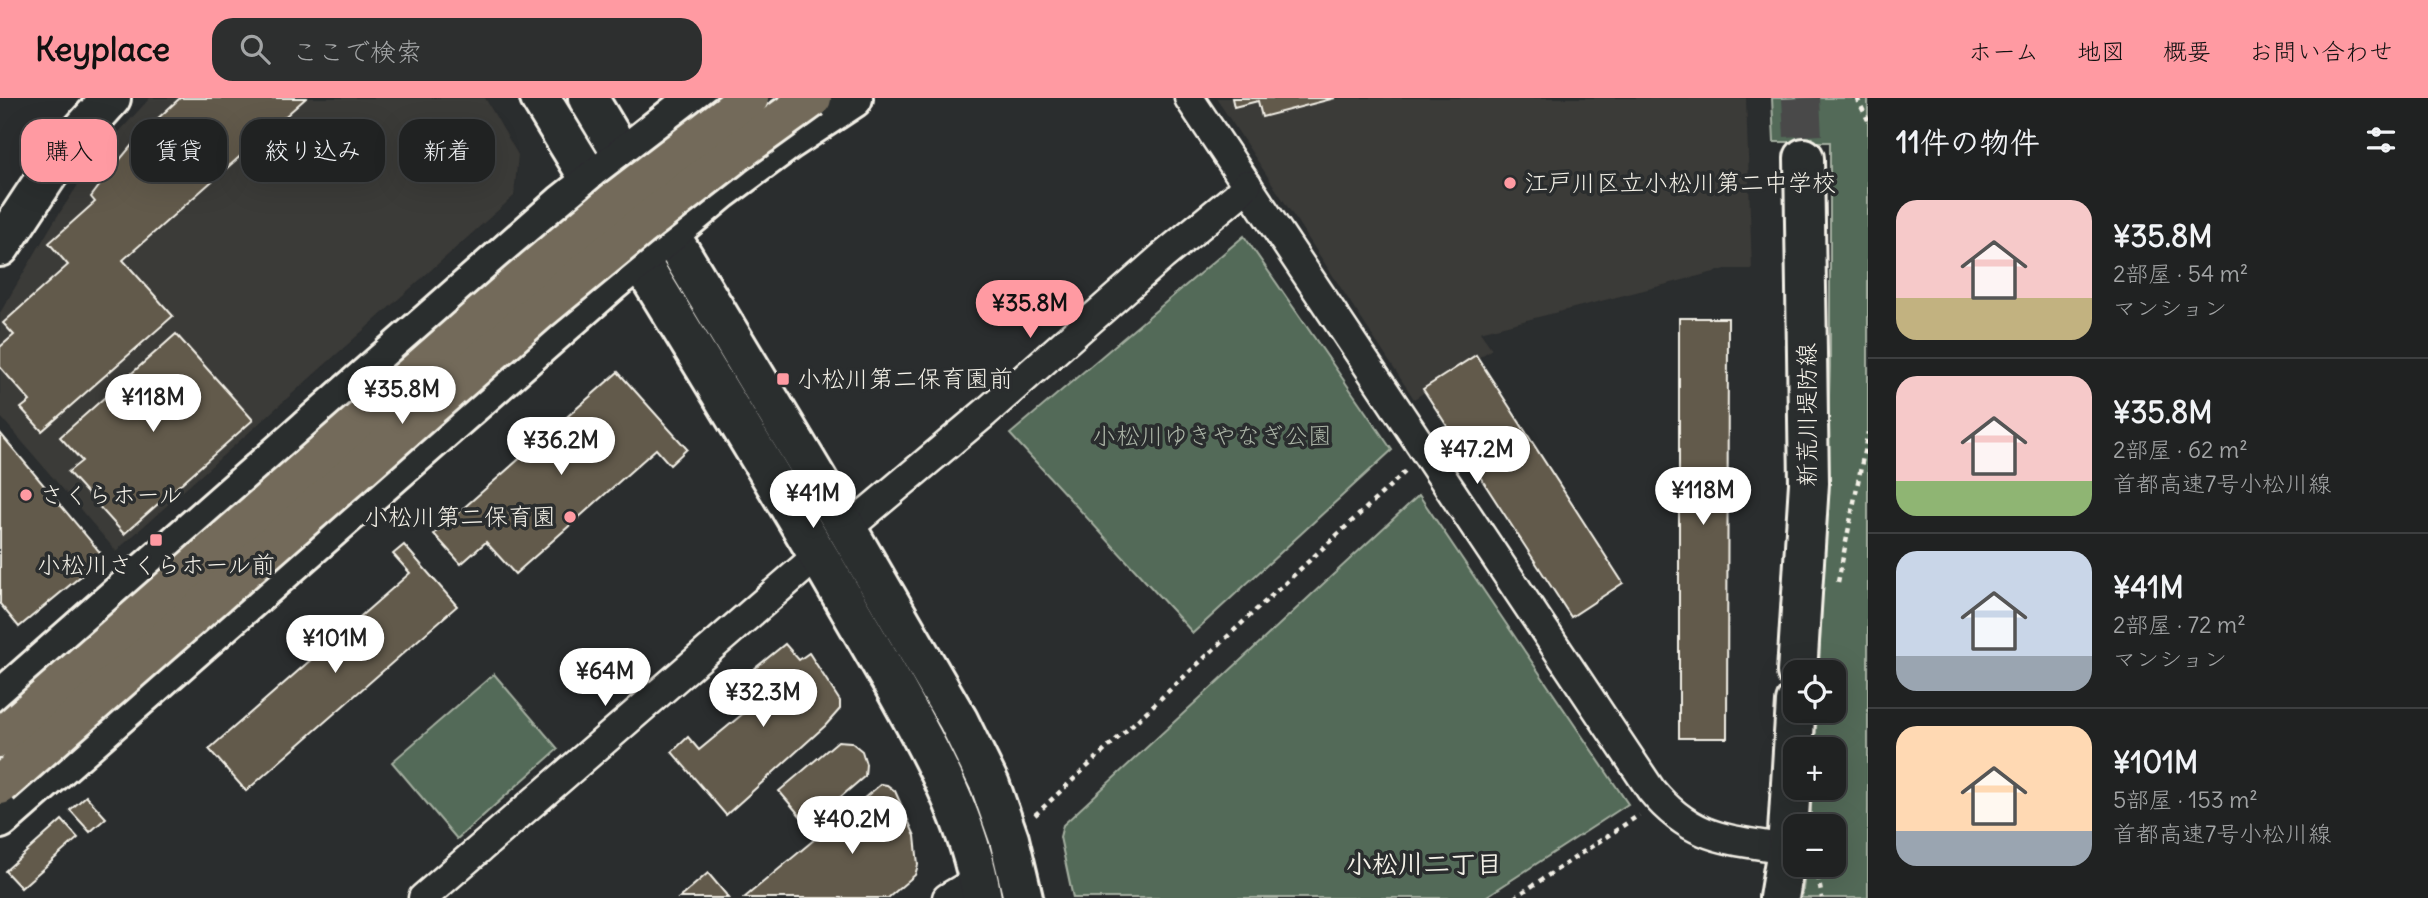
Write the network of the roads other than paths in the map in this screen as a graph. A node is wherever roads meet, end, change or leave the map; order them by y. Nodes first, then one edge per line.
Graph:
1 (111, 98) edge
2 (540, 98) edge
3 (588, 98) edge
4 (697, 98) edge
5 (749, 98) edge
6 (812, 98) edge
7 (853, 98) edge
8 (1189, 98) edge
9 (623, 156) junction
10 (1804, 158) tunnel mouth
11 (591, 181) junction
12 (1247, 184) junction
13 (670, 233) junction
14 (0, 247) edge
15 (640, 258) junction
16 (847, 529) junction
17 (818, 555) junction
18 (1798, 660) edge
19 (0, 700) edge
20 (1797, 723) edge
21 (0, 738) edge
22 (0, 785) edge
23 (1800, 814) edge
24 (0, 818) edge
25 (1783, 854) edge
26 (1791, 877) edge
27 (969, 892) edge
28 (423, 898) edge
29 (1023, 898) edge
30 (1779, 898) edge

1 - 14 street
2 - 11 street
3 - 9 street
4 - 9 street
5 - 21 highway, bridge
6 - 22 highway, bridge
7 - 13 street
8 - 12 street
9 - 11 street
9 - 13 street
10 - 18 street, 新荒川堤防線
11 - 15 street
11 - 19 street
12 - 16 street
12 - 25 street
13 - 15 street
13 - 16 street
15 - 17 street
15 - 24 street
16 - 29 street
17 - 27 street
17 - 28 street
20 - 23 street
26 - 30 street

